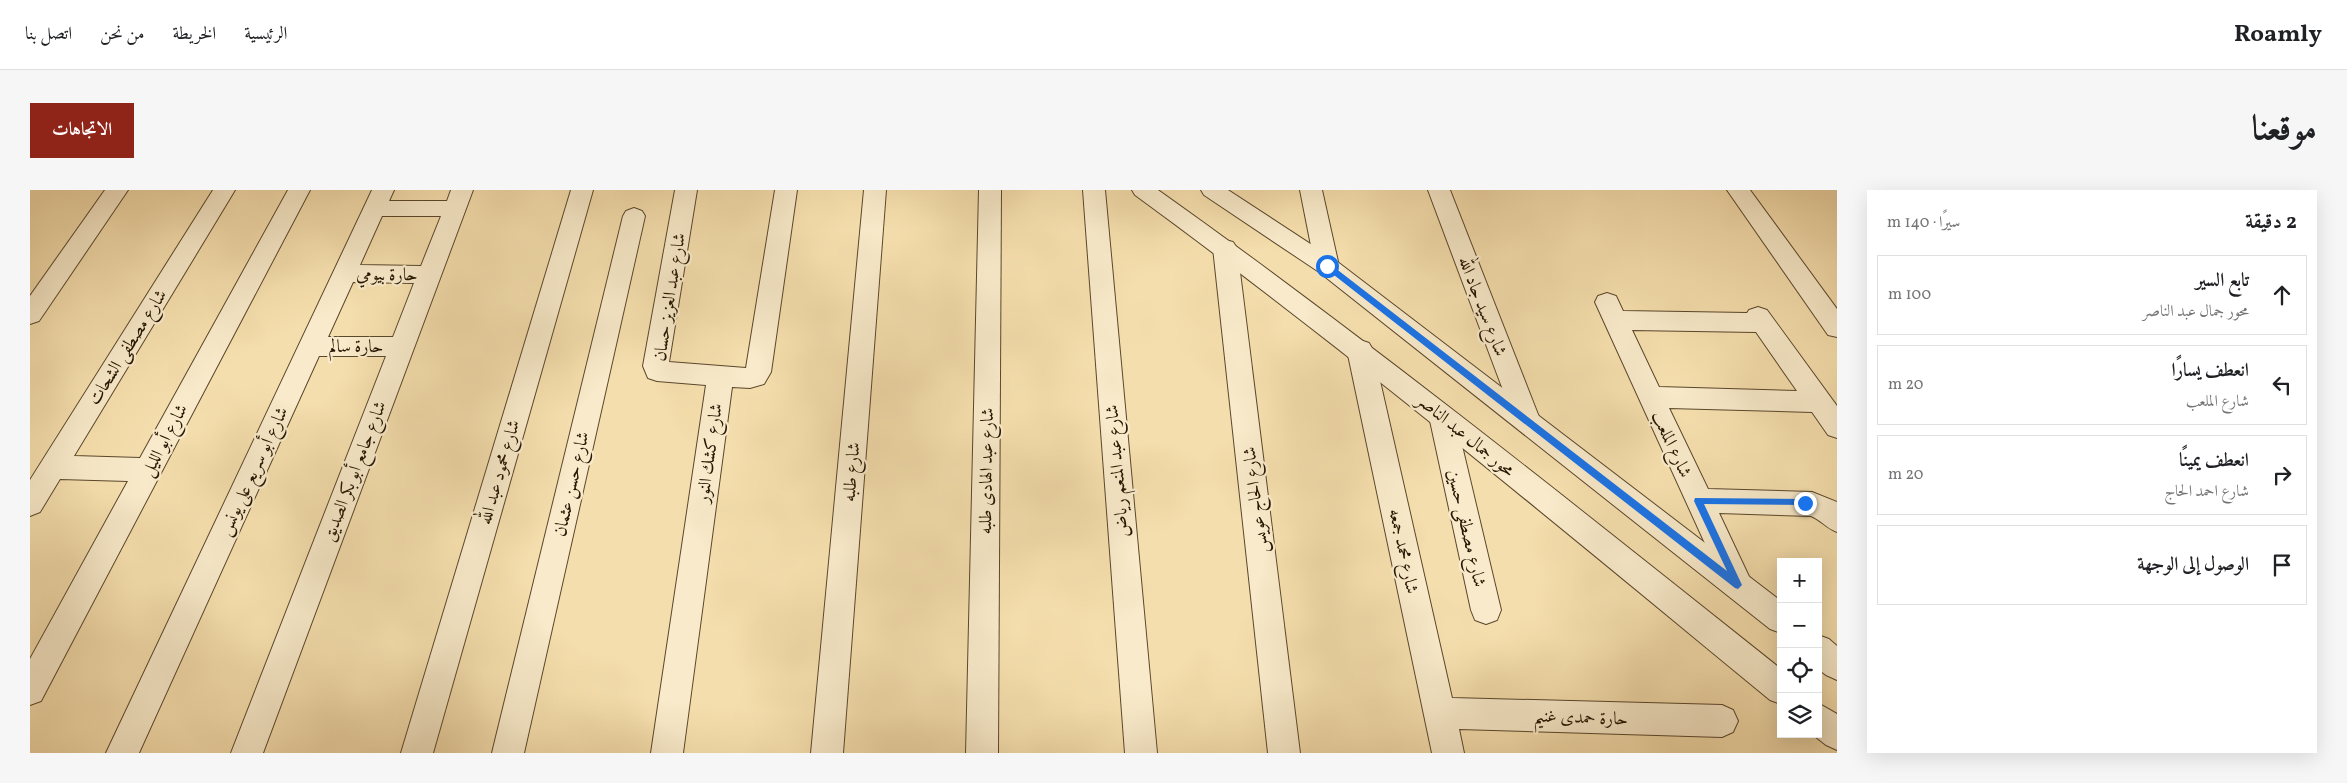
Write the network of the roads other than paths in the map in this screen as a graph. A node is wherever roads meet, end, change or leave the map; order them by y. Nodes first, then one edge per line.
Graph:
1 (117, 190) edge
2 (224, 190) edge
3 (299, 190) edge
4 (582, 190) edge
5 (686, 190) edge
6 (786, 190) edge
7 (875, 190) edge
8 (990, 190) edge
9 (1094, 190) edge
10 (1144, 190) edge
11 (1212, 190) edge
12 (1311, 190) edge
13 (1439, 190) edge
14 (1738, 190) edge
15 (379, 199) edge
16 (458, 200) edge
17 (634, 216) dead end
18 (1225, 248) junction
19 (1327, 266) junction
20 (344, 273) junction
21 (429, 275) junction
22 (30, 315) edge
23 (1837, 328) edge
24 (310, 346) junction
25 (402, 347) junction
26 (1360, 350) junction
27 (720, 376) junction
28 (1650, 397) junction
29 (1820, 402) junction
30 (1442, 416) junction
31 (1528, 422) junction
32 (1837, 427) edge
33 (53, 466) junction
34 (148, 470) junction
35 (1698, 501) junction
36 (30, 504) edge
37 (1837, 520) edge
38 (1738, 585) junction
39 (1486, 610) dead end
40 (1777, 616) edge
41 (1822, 653) edge
42 (1837, 665) edge
43 (1777, 686) edge
44 (30, 690) edge
45 (1440, 713) junction
46 (1722, 721) dead end
47 (1822, 722) edge
48 (1837, 734) edge
49 (122, 753) edge
50 (247, 753) edge
51 (417, 753) edge
52 (508, 753) edge
53 (667, 753) edge
54 (827, 753) edge
55 (982, 753) edge
56 (1141, 753) edge
57 (1284, 753) edge
58 (1448, 753) edge

1 - 22 street
2 - 33 street, شارع مصطفى الشحات
3 - 34 street, شارع أبو الليل
4 - 51 street, شارع محمود عبد الله
5 - 27 street, شارع عبد العزيز حسان
6 - 27 street
7 - 54 street, شارع طلبه
8 - 55 street, شارع عبد الهادى طلبه
9 - 56 street, شارع عبد المنعم رياض
10 - 18 street, محور جمال عبد الناصر
11 - 19 street
12 - 19 street
13 - 31 street, شارع سيد جاد الله
14 - 23 street
15 - 16 street
15 - 20 street, شارع أبو سريع على يونس
16 - 21 street, شارع جامع أبو بكر الصديق
17 - 52 street, شارع حسن عثمان
18 - 26 street, محور جمال عبد الناصر
18 - 57 street, شارع الحاج عويس
19 - 31 street
20 - 21 street, حارة بيومي
20 - 24 street, شارع أبو سريع على يونس
21 - 25 street, شارع جامع أبو بكر الصديق
24 - 25 street, حارة سالم
24 - 49 street, شارع أبو سريع على يونس
25 - 50 street, شارع جامع أبو بكر الصديق
26 - 30 street, محور جمال عبد الناصر
26 - 45 street, شارع محمد جمعه
27 - 53 street, شارع كشك النور
28 - 29 street
28 - 29 street, شارع الملعب
28 - 35 street, شارع الملعب
29 - 32 street
30 - 39 street, شارع مصطفى حسين
30 - 43 street, محور جمال عبد الناصر
31 - 38 street
33 - 34 street
33 - 36 street, شارع مصطفى الشحات
34 - 44 street, شارع أبو الليل
35 - 37 street
35 - 38 street, شارع الملعب
38 - 40 street
41 - 42 street
45 - 46 street, حارة حمدى غنيم
45 - 58 street, شارع محمد جمعه
47 - 48 street

